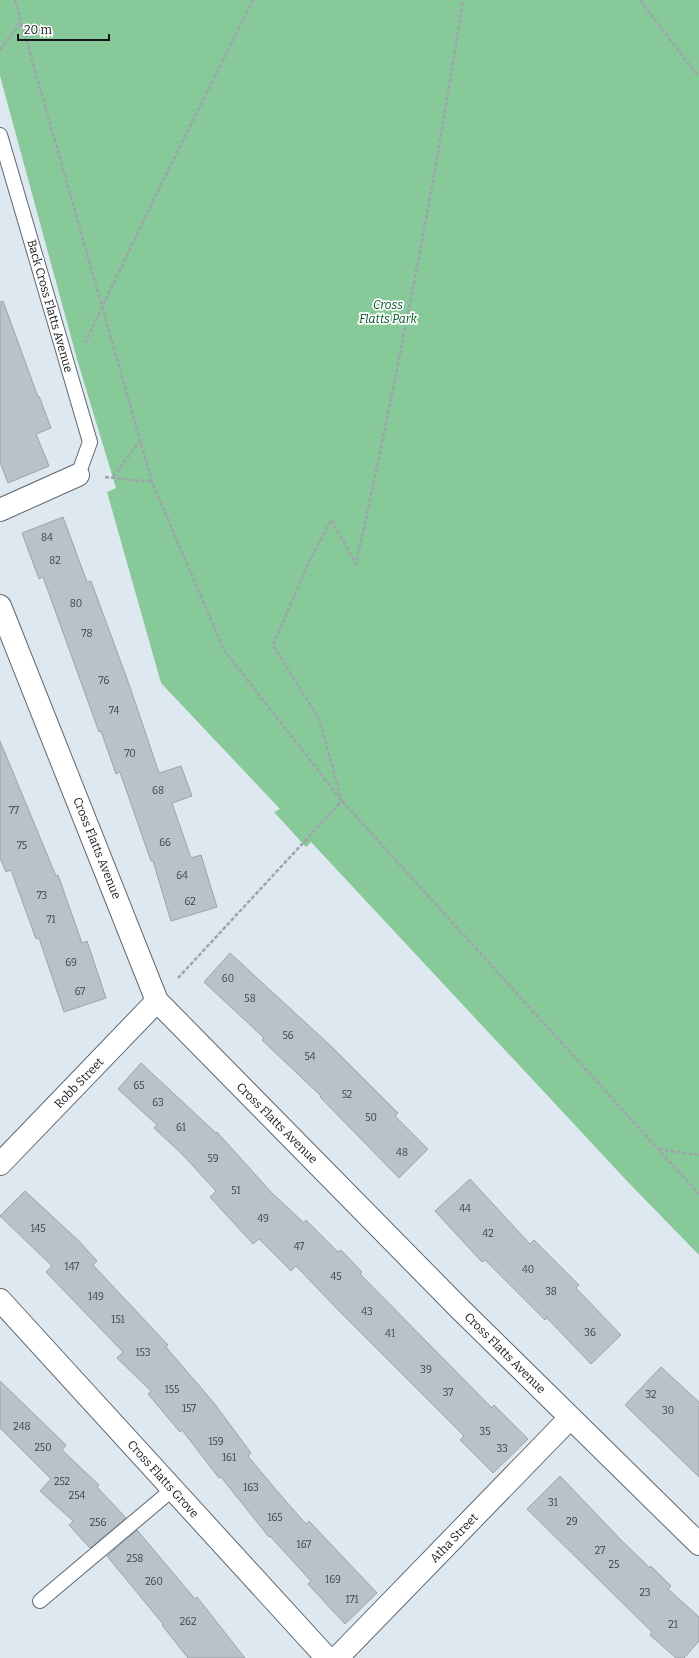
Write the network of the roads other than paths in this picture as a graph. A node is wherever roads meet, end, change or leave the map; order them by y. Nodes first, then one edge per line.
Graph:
1 (0, 135) edge
2 (78, 476) joint
3 (0, 510) edge
4 (0, 606) edge
5 (157, 1001) junction
6 (0, 1164) edge
7 (0, 1300) edge
8 (570, 1418) junction
9 (173, 1489) junction
10 (699, 1544) edge
11 (40, 1601) dead end
12 (326, 1658) edge
13 (337, 1658) edge

1 - 2 lane, Back Cross Flatts Avenue
2 - 3 street
4 - 5 street, Cross Flatts Avenue
5 - 6 street, Robb Street
5 - 8 street, Cross Flatts Avenue
7 - 9 street, Cross Flatts Grove
8 - 10 street, Cross Flatts Avenue
8 - 13 street, Atha Street
9 - 11 lane
9 - 12 street, Cross Flatts Grove

